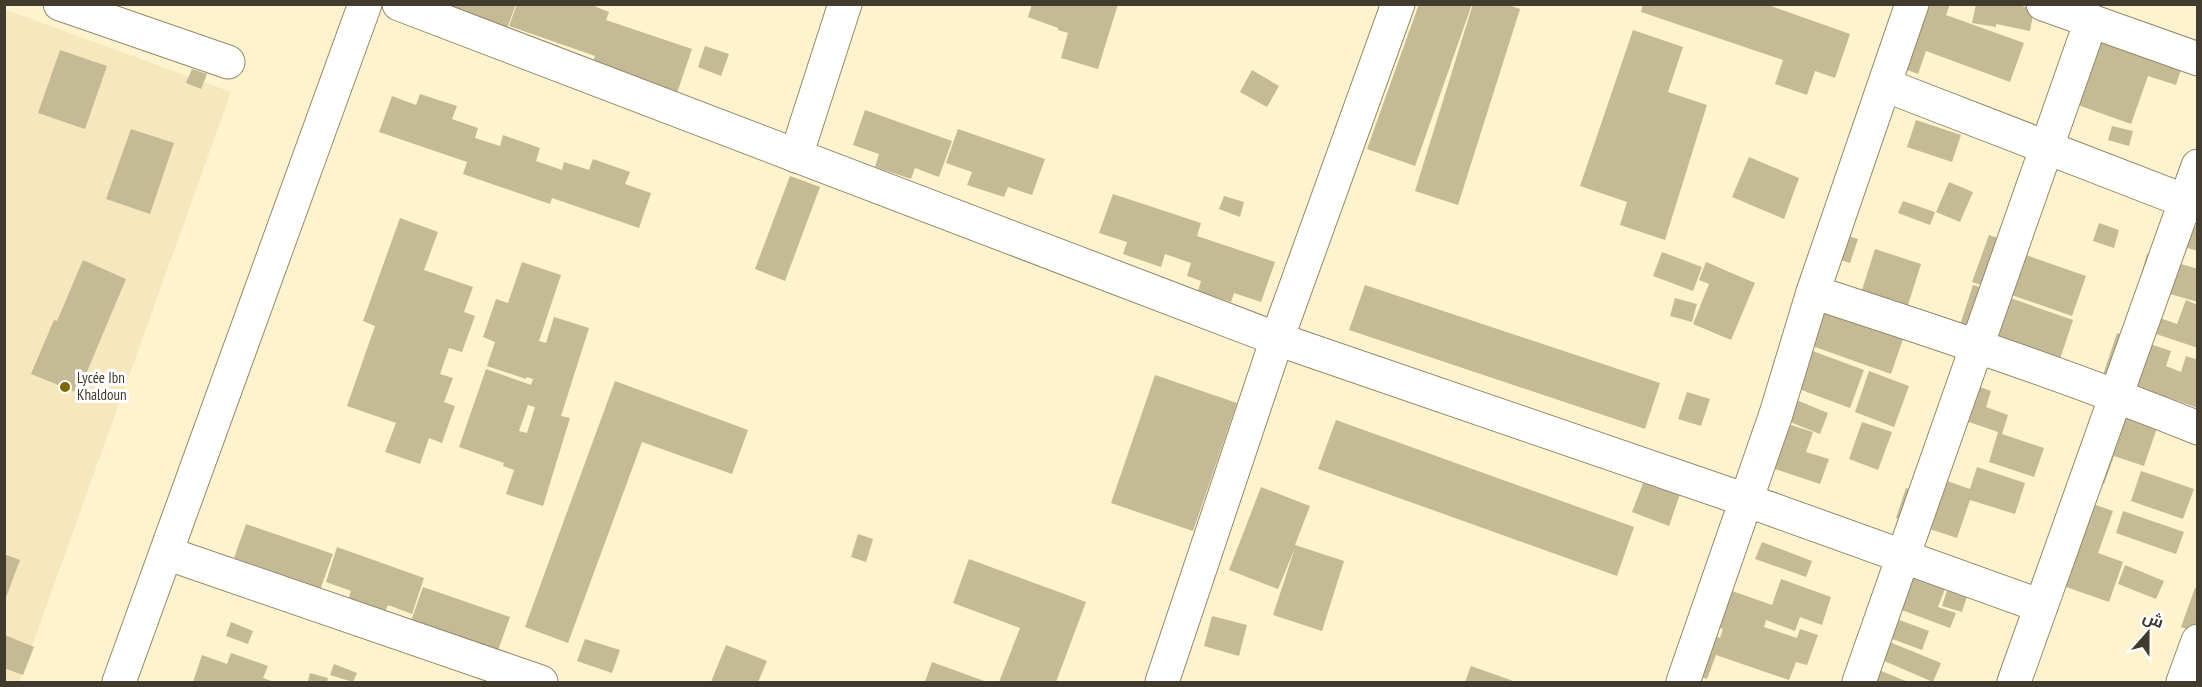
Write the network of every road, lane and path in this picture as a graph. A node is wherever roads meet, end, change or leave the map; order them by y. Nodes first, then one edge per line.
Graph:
1 (60, 4) edge
2 (365, 4) edge
3 (399, 4) edge
4 (845, 4) edge
5 (1398, 4) edge
6 (1912, 4) edge
7 (2043, 4) edge
8 (2091, 21) junction
9 (2198, 59) edge
10 (228, 62) dead end
11 (1885, 85) junction
12 (2047, 146) junction
13 (796, 156) junction
14 (2198, 165) edge
15 (2191, 204) edge
16 (1813, 292) junction
17 (1277, 339) junction
18 (1977, 345) junction
19 (2116, 395) junction
20 (2198, 428) edge
21 (1746, 500) junction
22 (166, 554) junction
23 (1904, 556) junction
24 (2041, 606) junction
25 (2198, 641) edge
26 (119, 682) edge
27 (541, 682) edge
28 (1162, 682) edge
29 (1683, 682) edge
30 (1859, 682) edge
31 (2014, 682) edge
32 (2183, 682) edge

1 - 10 street
2 - 22 street
3 - 13 street
4 - 13 street
5 - 17 street
6 - 11 street
7 - 8 street
8 - 9 street
8 - 12 street
11 - 12 street
11 - 16 street
12 - 15 street
12 - 18 street
13 - 17 street
14 - 15 street
15 - 19 street
16 - 18 street
16 - 21 street
17 - 21 street
17 - 28 street
18 - 19 street
18 - 23 street
19 - 20 street
19 - 24 street
21 - 23 street
21 - 29 street
22 - 26 street
22 - 27 street
23 - 24 street
23 - 30 street
24 - 31 street
25 - 32 street

